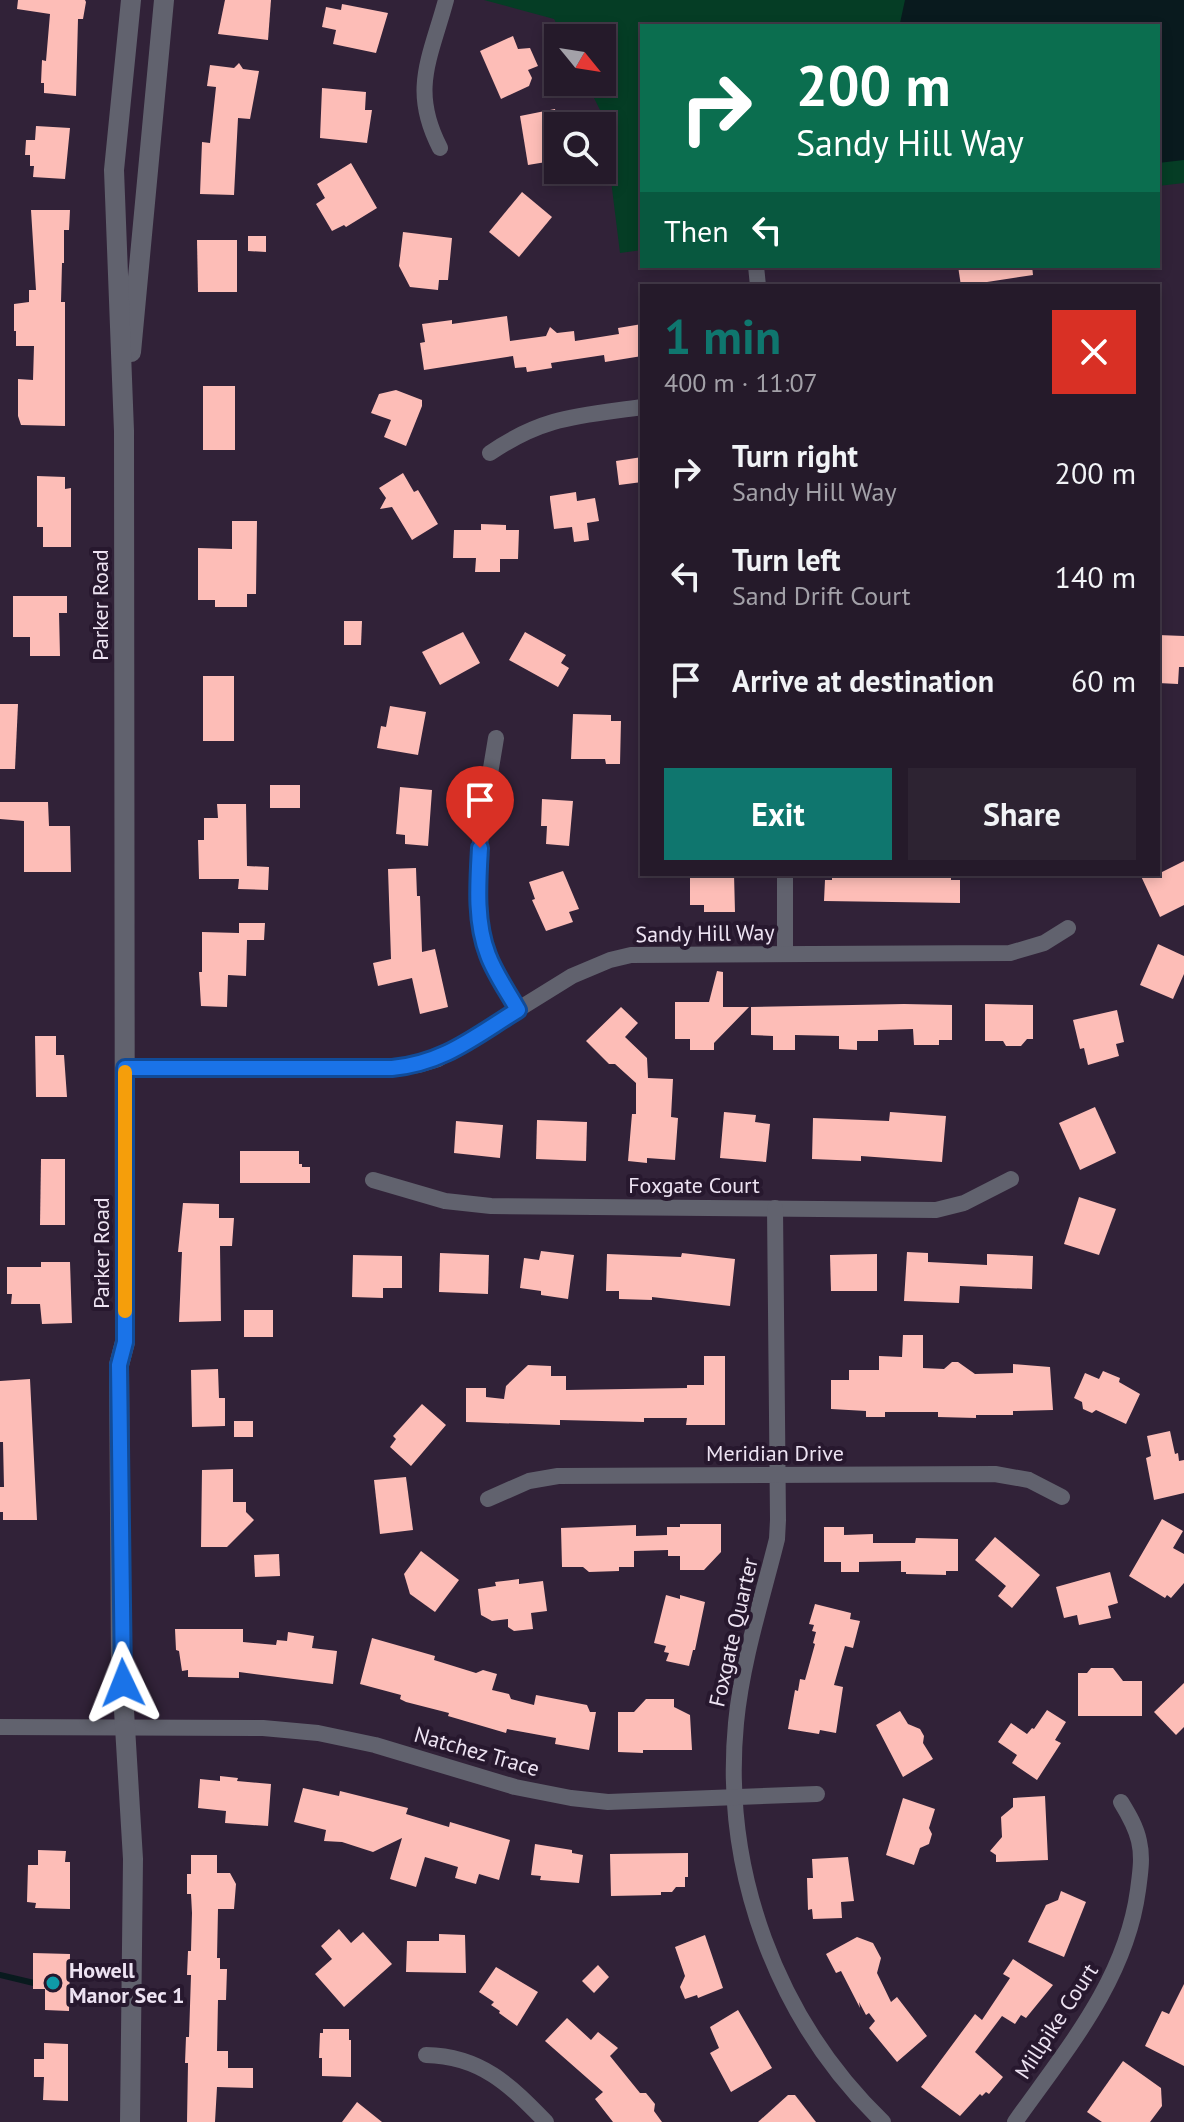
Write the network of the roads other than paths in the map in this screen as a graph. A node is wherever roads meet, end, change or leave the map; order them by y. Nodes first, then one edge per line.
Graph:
1 (131, 0) edge
2 (164, 0) edge
3 (446, 0) edge
4 (440, 148) dead end
5 (640, 407) edge
6 (124, 431) junction
7 (490, 453) dead end
8 (496, 738) dead end
9 (785, 876) edge
10 (1068, 928) dead end
11 (785, 954) junction
12 (518, 1010) junction
13 (125, 1068) junction
14 (1011, 1179) dead end
15 (373, 1180) dead end
16 (775, 1208) junction
17 (777, 1475) junction
18 (1062, 1497) dead end
19 (488, 1499) dead end
20 (0, 1727) edge
21 (126, 1727) junction
22 (817, 1794) dead end
23 (734, 1799) junction
24 (1121, 1802) dead end
25 (426, 2055) dead end
26 (130, 2122) edge
27 (546, 2122) edge
28 (883, 2122) edge
29 (1015, 2122) edge

1 - 6 street, Parker Road
2 - 6 street, Parker Road
3 - 4 street
5 - 7 street
6 - 13 street, Parker Road
8 - 12 street
9 - 11 street
10 - 11 street, Sandy Hill Way
11 - 12 street, Sandy Hill Way
12 - 13 street, Sandy Hill Way
13 - 21 street, Parker Road
14 - 16 street, Foxgate Court
15 - 16 street, Foxgate Court
16 - 17 street, Foxgate Quarter
17 - 18 street, Meridian Drive
17 - 19 street, Meridian Drive
17 - 23 street, Foxgate Quarter
20 - 21 street, Natchez Trace
21 - 23 street, Natchez Trace
21 - 26 street, Parker Road
22 - 23 street, Natchez Trace
23 - 28 street, Foxgate Quarter
24 - 29 street, Millpike Court
25 - 27 street

